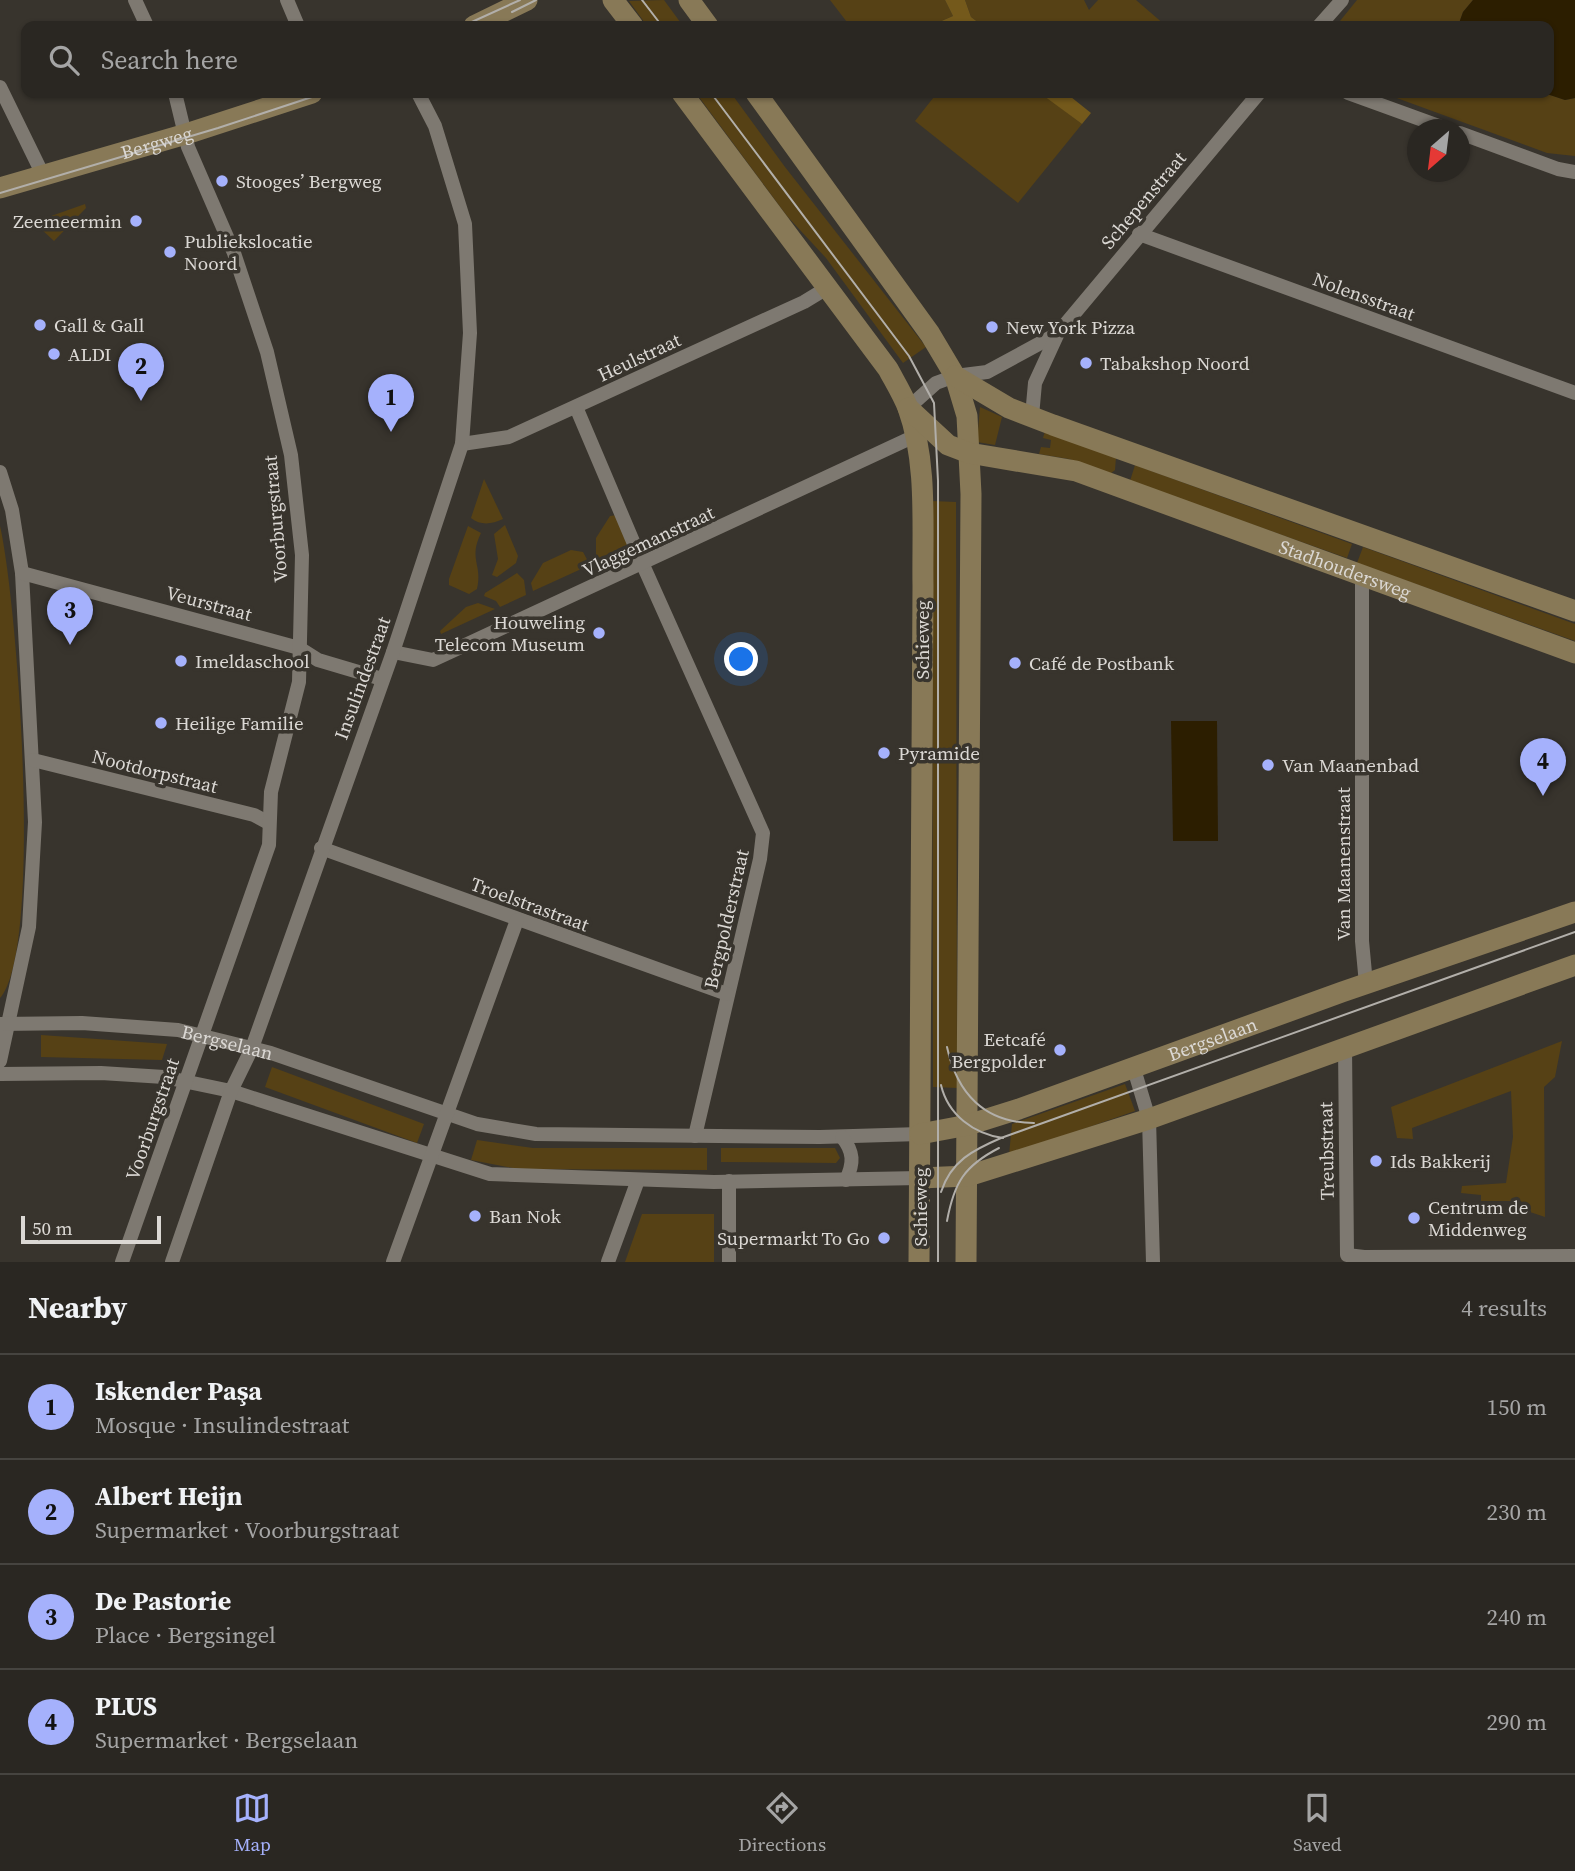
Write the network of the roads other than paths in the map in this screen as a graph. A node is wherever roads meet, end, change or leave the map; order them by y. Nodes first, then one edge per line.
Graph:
1 (135, 0) edge
2 (287, 0) edge
3 (527, 0) edge
4 (613, 0) edge
5 (689, 0) edge
6 (1342, 0) edge
7 (144, 21) edge
8 (296, 21) edge
9 (484, 21) edge
10 (629, 21) edge
11 (704, 21) edge
12 (1323, 21) edge
13 (0, 87) edge
14 (176, 98) edge
15 (297, 98) edge
16 (421, 98) edge
17 (686, 98) edge
18 (760, 98) edge
19 (1255, 98) edge
20 (1362, 98) edge
21 (1420, 119) edge
22 (186, 136) junction
23 (1470, 137) edge
24 (1575, 172) edge
25 (43, 175) junction
26 (0, 188) edge
27 (1139, 234) junction
28 (827, 288) junction
29 (1058, 333) junction
30 (955, 376) junction
31 (1575, 393) edge
32 (576, 407) junction
33 (908, 408) junction
34 (1032, 416) junction
35 (915, 436) junction
36 (461, 444) junction
37 (969, 453) junction
38 (1128, 453) junction
39 (998, 457) junction
40 (0, 472) edge
41 (1118, 485) junction
42 (971, 494) junction
43 (643, 565) junction
44 (22, 573) junction
45 (1362, 575) junction
46 (1575, 611) edge
47 (299, 648) junction
48 (393, 652) junction
49 (1575, 653) edge
50 (382, 679) junction
51 (33, 760) junction
52 (267, 822) junction
53 (321, 848) junction
54 (1575, 912) edge
55 (517, 920) junction
56 (1575, 965) edge
57 (1366, 984) junction
58 (727, 994) junction
59 (4, 1024) edge
60 (201, 1037) junction
61 (1345, 1046) junction
62 (252, 1048) junction
63 (0, 1062) edge
64 (1134, 1069) junction
65 (0, 1074) edge
66 (186, 1082) junction
67 (231, 1091) junction
68 (446, 1114) junction
69 (1149, 1119) junction
70 (968, 1125) junction
71 (920, 1134) junction
72 (695, 1136) junction
73 (842, 1137) junction
74 (433, 1157) junction
75 (968, 1176) junction
76 (920, 1178) junction
77 (638, 1180) junction
78 (846, 1180) junction
79 (729, 1181) junction
80 (1575, 1256) edge
81 (122, 1262) edge
82 (172, 1262) edge
83 (393, 1262) edge
84 (608, 1262) edge
85 (730, 1262) edge
86 (919, 1262) edge
87 (967, 1262) edge
88 (1153, 1262) edge

1 - 7 street
2 - 8 street
3 - 9 main road
4 - 10 main road
5 - 11 main road
6 - 12 street
13 - 25 street
14 - 22 street, Voorburgstraat
15 - 22 main road, Bergweg
16 - 36 street, Insulindestraat
17 - 28 main road, Schieweg
18 - 30 main road
19 - 27 street, Schepenstraat
20 - 21 street
22 - 25 main road, Bergweg
22 - 47 street, Voorburgstraat
23 - 24 street
25 - 26 main road, Bergweg
27 - 29 street, Schepenstraat
27 - 31 street, Nolensstraat
28 - 32 street, Heulstraat
28 - 33 main road, Schieweg
29 - 30 street, Schepenstraat
29 - 34 street, Schepenstraat
30 - 33 street, Schepenstraat
30 - 34 main road, Stadhoudersweg
30 - 37 main road
32 - 36 street, Heulstraat
32 - 43 street, Bergpolderstraat
33 - 35 main road, Schieweg
33 - 37 main road, Stadhoudersweg
34 - 38 main road, Stadhoudersweg
35 - 43 street, Vlaggemanstraat
35 - 71 main road, Schieweg
36 - 48 street, Insulindestraat
37 - 39 main road, Stadhoudersweg
37 - 42 main road
38 - 41 main road
38 - 46 main road, Stadhoudersweg
39 - 41 main road, Stadhoudersweg
39 - 42 main road
40 - 44 street
41 - 45 main road, Stadhoudersweg
42 - 70 main road
43 - 48 street, Vlaggemanstraat
43 - 58 street, Bergpolderstraat
44 - 47 street, Veurstraat
44 - 51 street
45 - 49 main road, Stadhoudersweg
45 - 57 street, Van Maanenstraat
47 - 50 street, Veurstraat
47 - 52 street, Voorburgstraat
48 - 50 street, Insulindestraat
50 - 53 street, Insulindestraat
51 - 52 street, Nootdorpstraat
51 - 59 street
52 - 60 street, Voorburgstraat
53 - 55 street, Troelstrastraat
53 - 62 street, Insulindestraat
54 - 57 main road, Bergselaan
55 - 58 street, Troelstrastraat
55 - 68 street
56 - 61 main road
57 - 64 main road, Bergselaan
58 - 72 street, Bergpolderstraat
59 - 60 street, Bergselaan
59 - 63 street
60 - 62 street, Bergselaan
60 - 66 street, Voorburgstraat
61 - 69 main road
61 - 80 street, Treubstraat
62 - 67 street, Insulindestraat
62 - 68 street, Bergselaan
64 - 69 street
64 - 70 main road, Bergselaan
65 - 66 street
66 - 67 street
66 - 81 street, Voorburgstraat
67 - 74 street
67 - 82 street, Insulindestraat
68 - 72 street, Bergselaan
68 - 74 street
69 - 75 main road
69 - 88 street
70 - 71 main road, Bergselaan
70 - 75 main road
71 - 73 street, Bergselaan
71 - 76 main road, Schieweg
72 - 73 street, Bergselaan
73 - 78 street
74 - 77 street
74 - 83 street
75 - 76 main road
75 - 87 main road
76 - 78 street
76 - 86 main road, Schieweg
77 - 79 street
77 - 84 street
78 - 79 street
79 - 85 street

